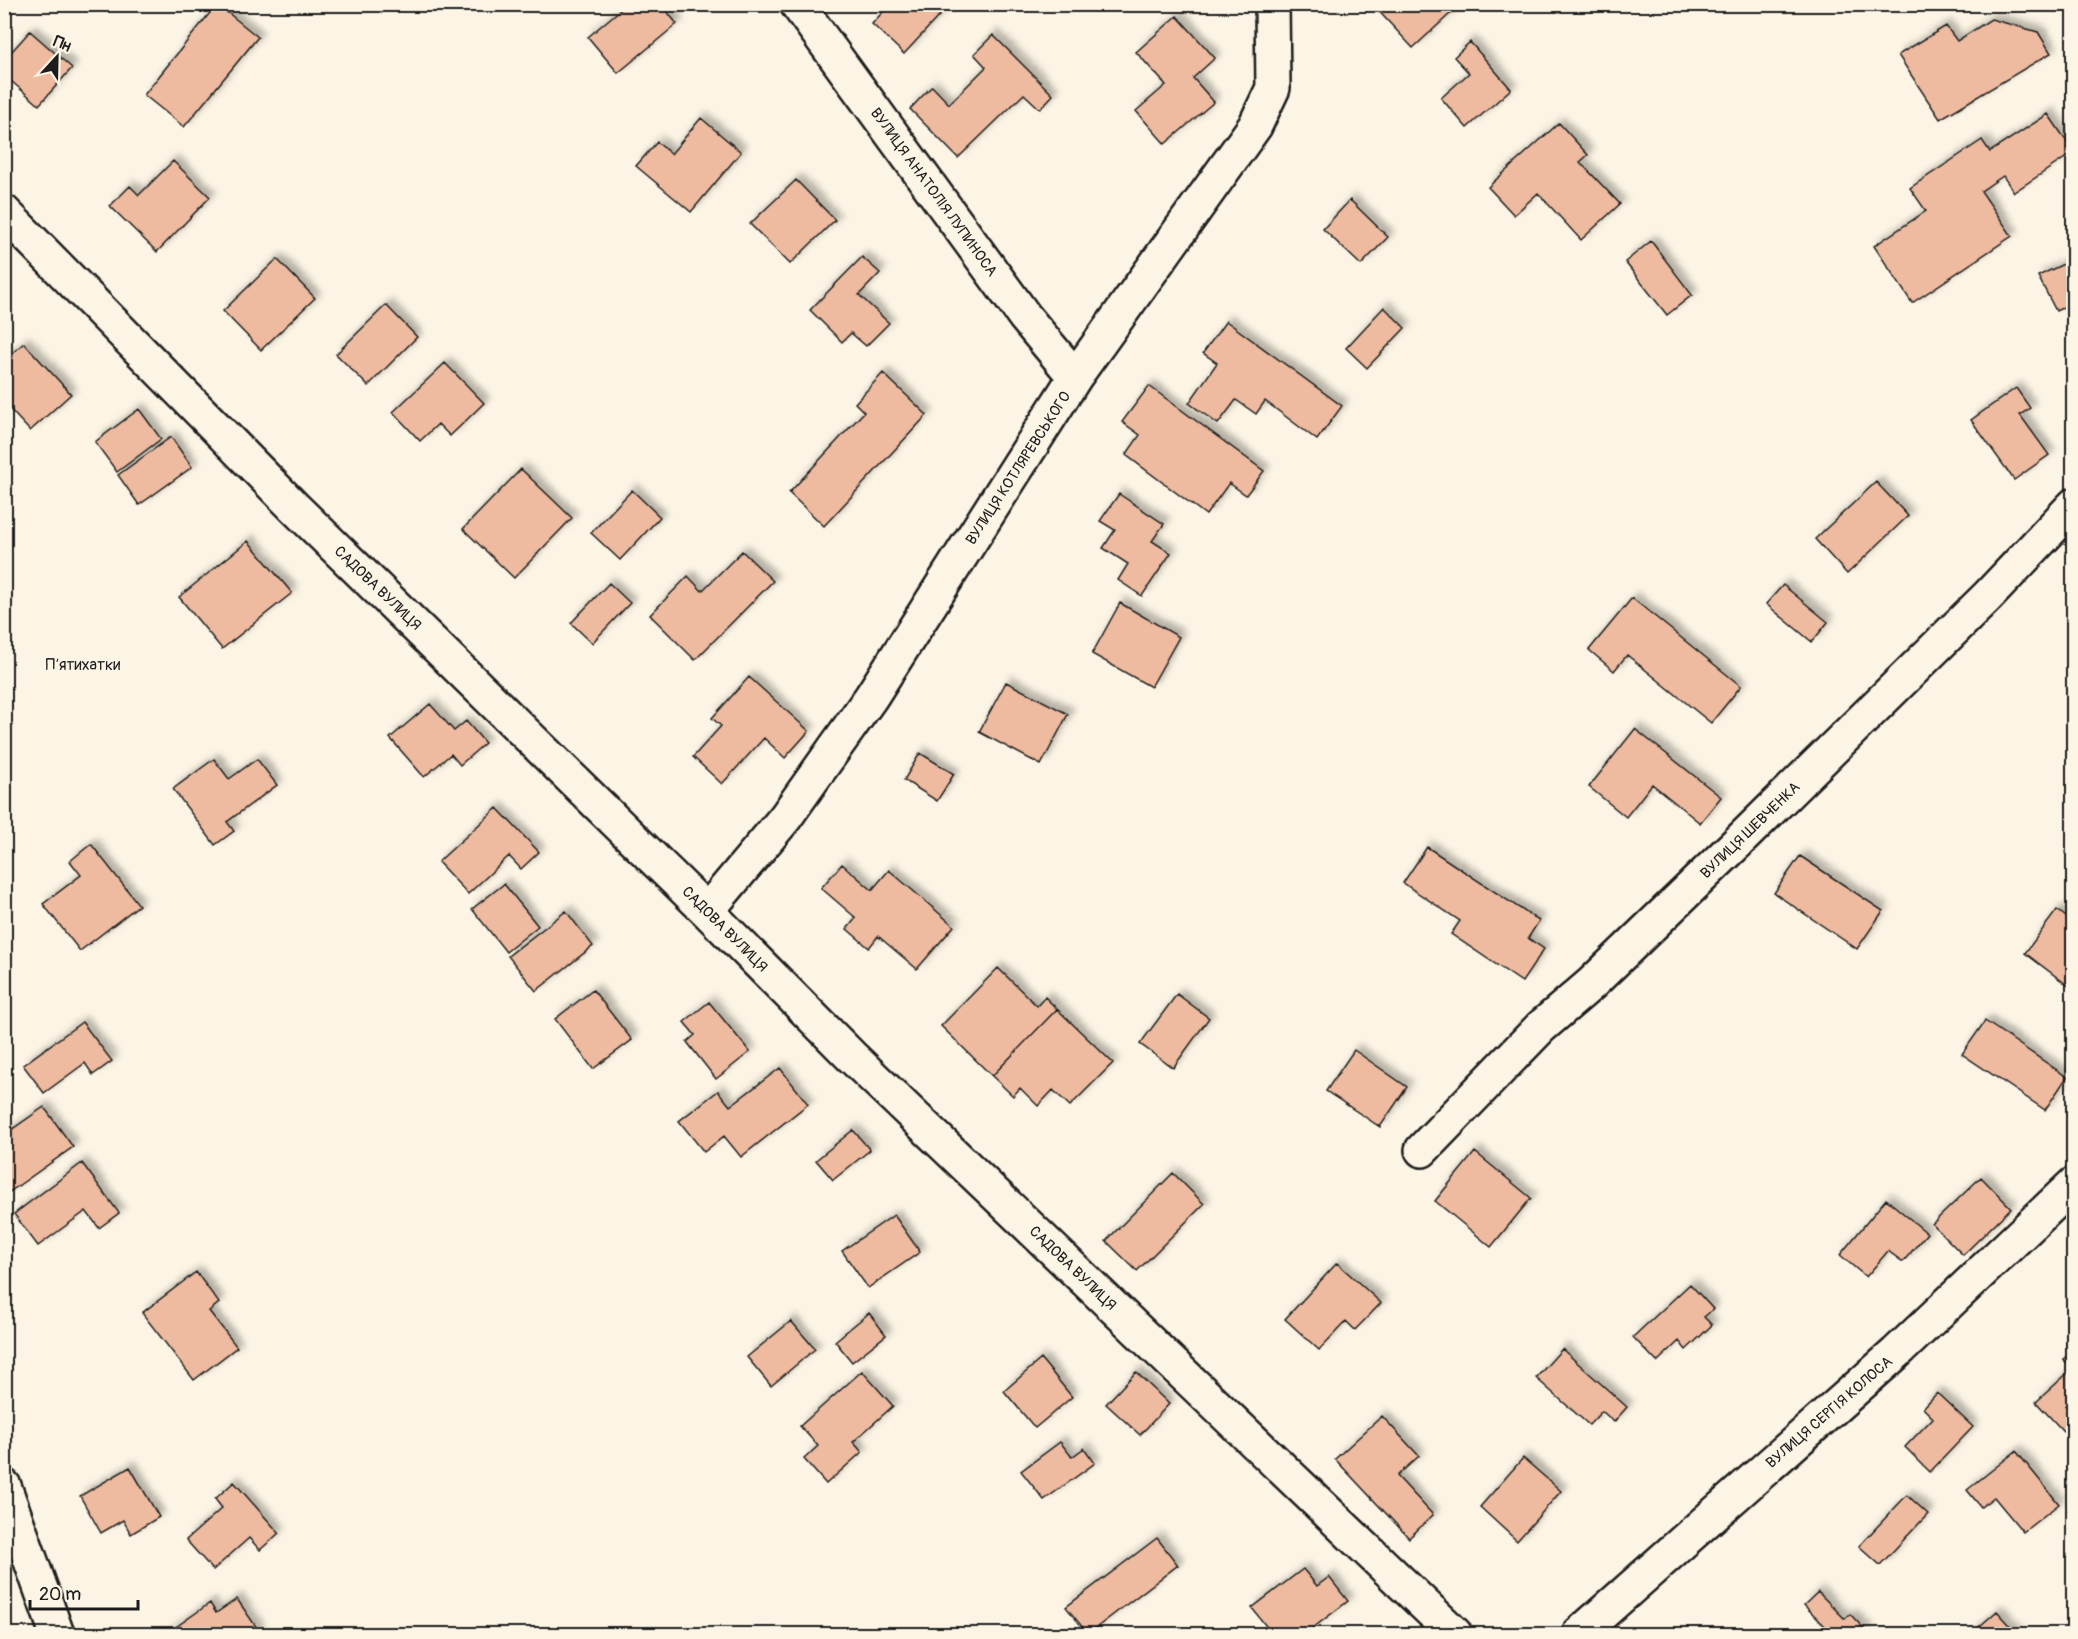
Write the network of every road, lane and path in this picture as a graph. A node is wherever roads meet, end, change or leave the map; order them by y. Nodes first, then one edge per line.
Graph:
1 (797, 4) edge
2 (1272, 4) edge
3 (4, 212) edge
4 (1076, 377) junction
5 (2073, 505) edge
6 (707, 911) junction
7 (1422, 1150) dead end
8 (2073, 1184) edge
9 (4, 1486) edge
10 (57, 1635) edge
11 (1455, 1635) edge
12 (1579, 1635) edge

1 - 4 street, ВУЛИЦЯ АНАТОЛІЯ ЛУПИНОСА
2 - 4 street, ВУЛИЦЯ КОТЛЯРЕВСЬКОГО
3 - 6 street, САДОВА ВУЛИЦЯ
4 - 6 street, ВУЛИЦЯ КОТЛЯРЕВСЬКОГО
5 - 7 street, ВУЛИЦЯ ШЕВЧЕНКА
6 - 11 street, САДОВА ВУЛИЦЯ
8 - 12 street, ВУЛИЦЯ СЕРГІЯ КОЛОСА
9 - 10 street

